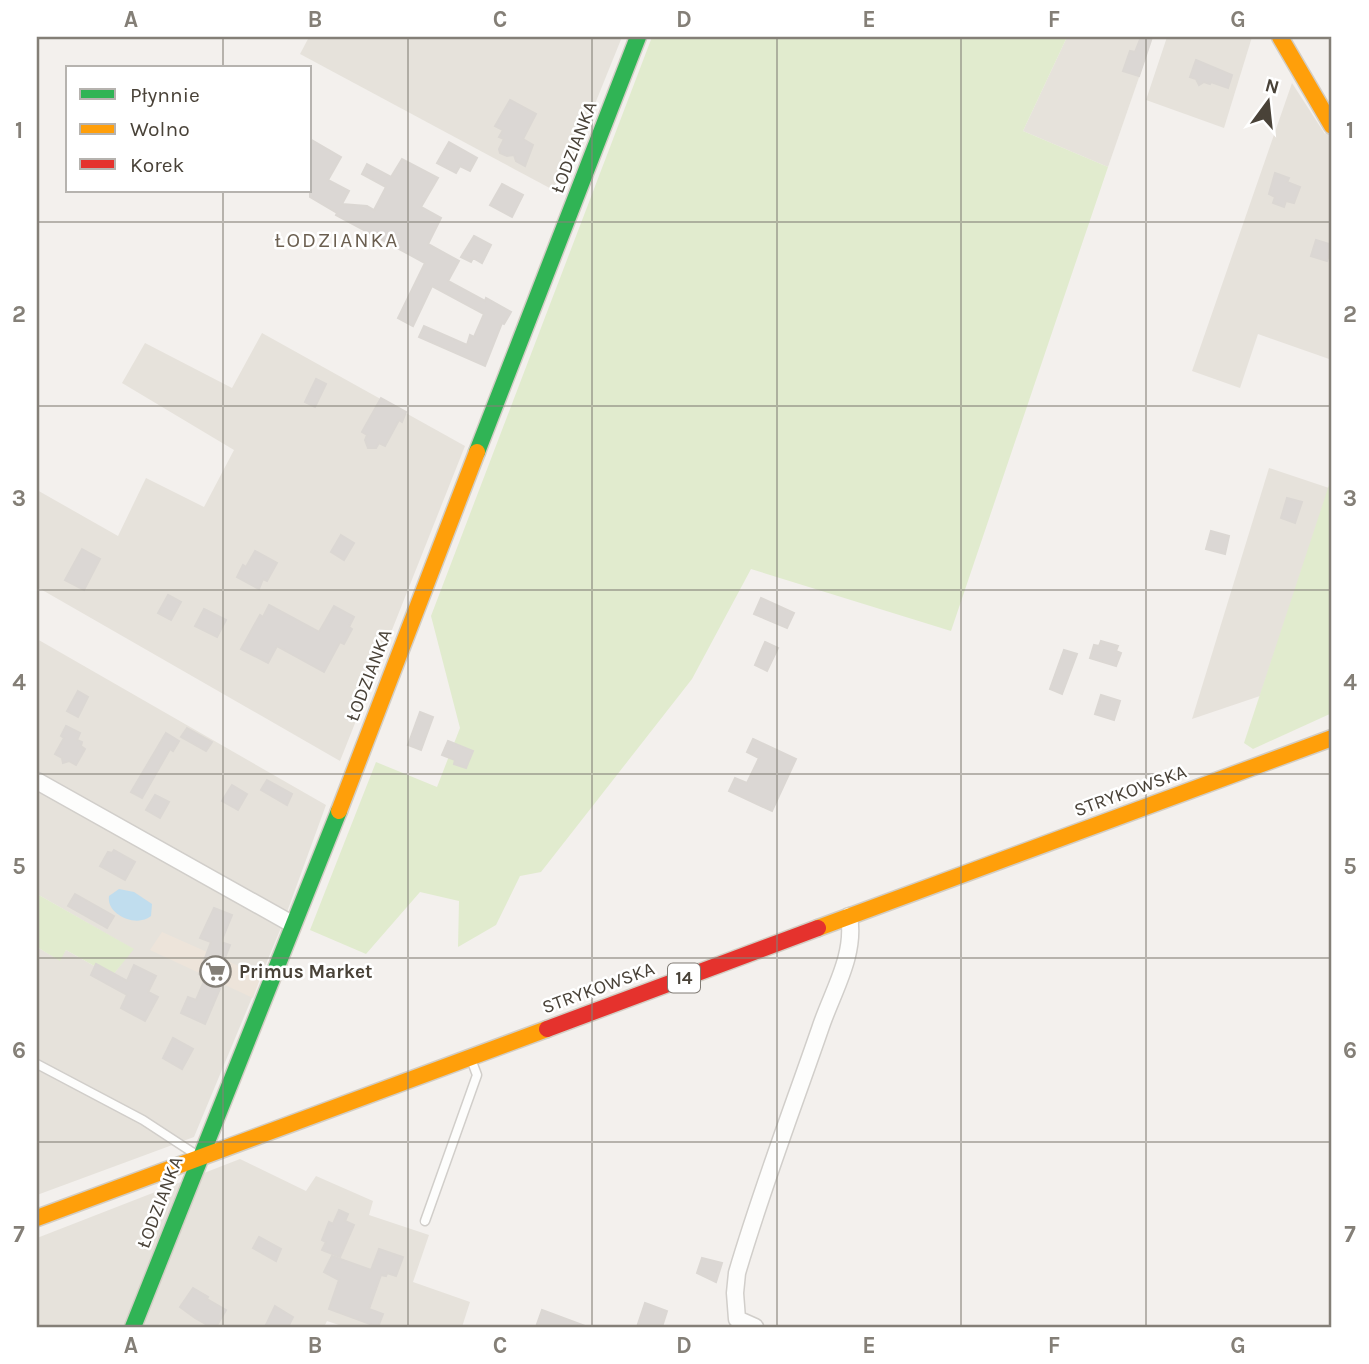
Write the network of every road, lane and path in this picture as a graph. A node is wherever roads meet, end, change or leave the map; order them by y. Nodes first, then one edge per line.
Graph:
1 (638, 37) edge
2 (1280, 37) edge
3 (1332, 126) edge
4 (1332, 738) edge
5 (37, 781) edge
6 (849, 916) junction
7 (292, 924) junction
8 (470, 1057) junction
9 (37, 1064) edge
10 (199, 1157) junction
11 (37, 1218) edge
12 (425, 1221) dead end
13 (133, 1327) edge
14 (755, 1327) edge

1 - 7 street, ŁODZIANKA
2 - 3 street
4 - 6 street, STRYKOWSKA / 14
5 - 7 street
6 - 8 street, STRYKOWSKA / 14
6 - 14 street
7 - 10 street, ŁODZIANKA
8 - 10 street, STRYKOWSKA / 14
8 - 12 lane
9 - 10 lane
10 - 11 street, STRYKOWSKA / 14
10 - 13 street, ŁODZIANKA

